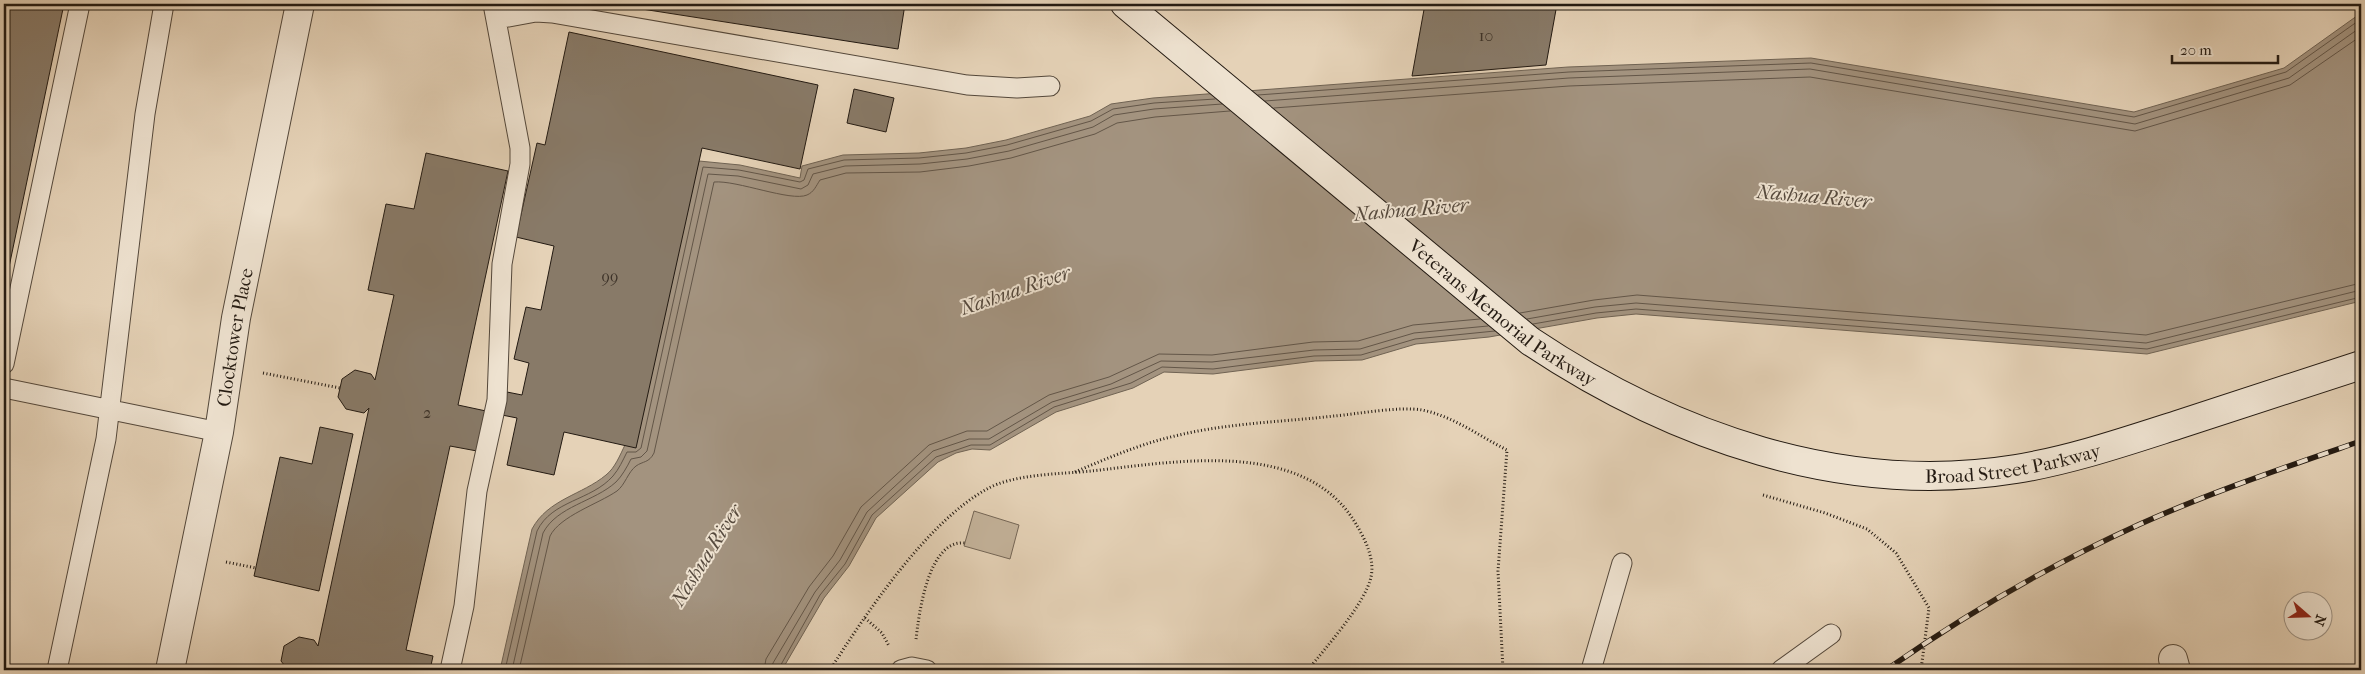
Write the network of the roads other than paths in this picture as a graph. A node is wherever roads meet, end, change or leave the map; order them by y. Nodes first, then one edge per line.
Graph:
1 (80, 4) edge
2 (164, 4) edge
3 (300, 4) edge
4 (1132, 9) edge
5 (495, 11) edge
6 (1050, 86) dead end
7 (4, 364) edge
8 (2361, 365) edge
9 (4, 388) edge
10 (110, 409) junction
11 (1658, 414) joint
12 (219, 432) junction
13 (1622, 563) dead end
14 (1831, 634) dead end
15 (57, 670) edge
16 (170, 670) edge
17 (450, 670) edge
18 (1591, 670) edge
19 (1781, 670) edge

1 - 7 lane
2 - 10 lane
3 - 12 main road, Clocktower Place
4 - 11 main road, Veterans Memorial Parkway
5 - 6 lane
5 - 17 lane
8 - 11 main road, Broad Street Parkway
9 - 10 lane
10 - 12 lane
10 - 15 lane
12 - 16 main road, Clocktower Place
13 - 18 lane
14 - 19 lane

